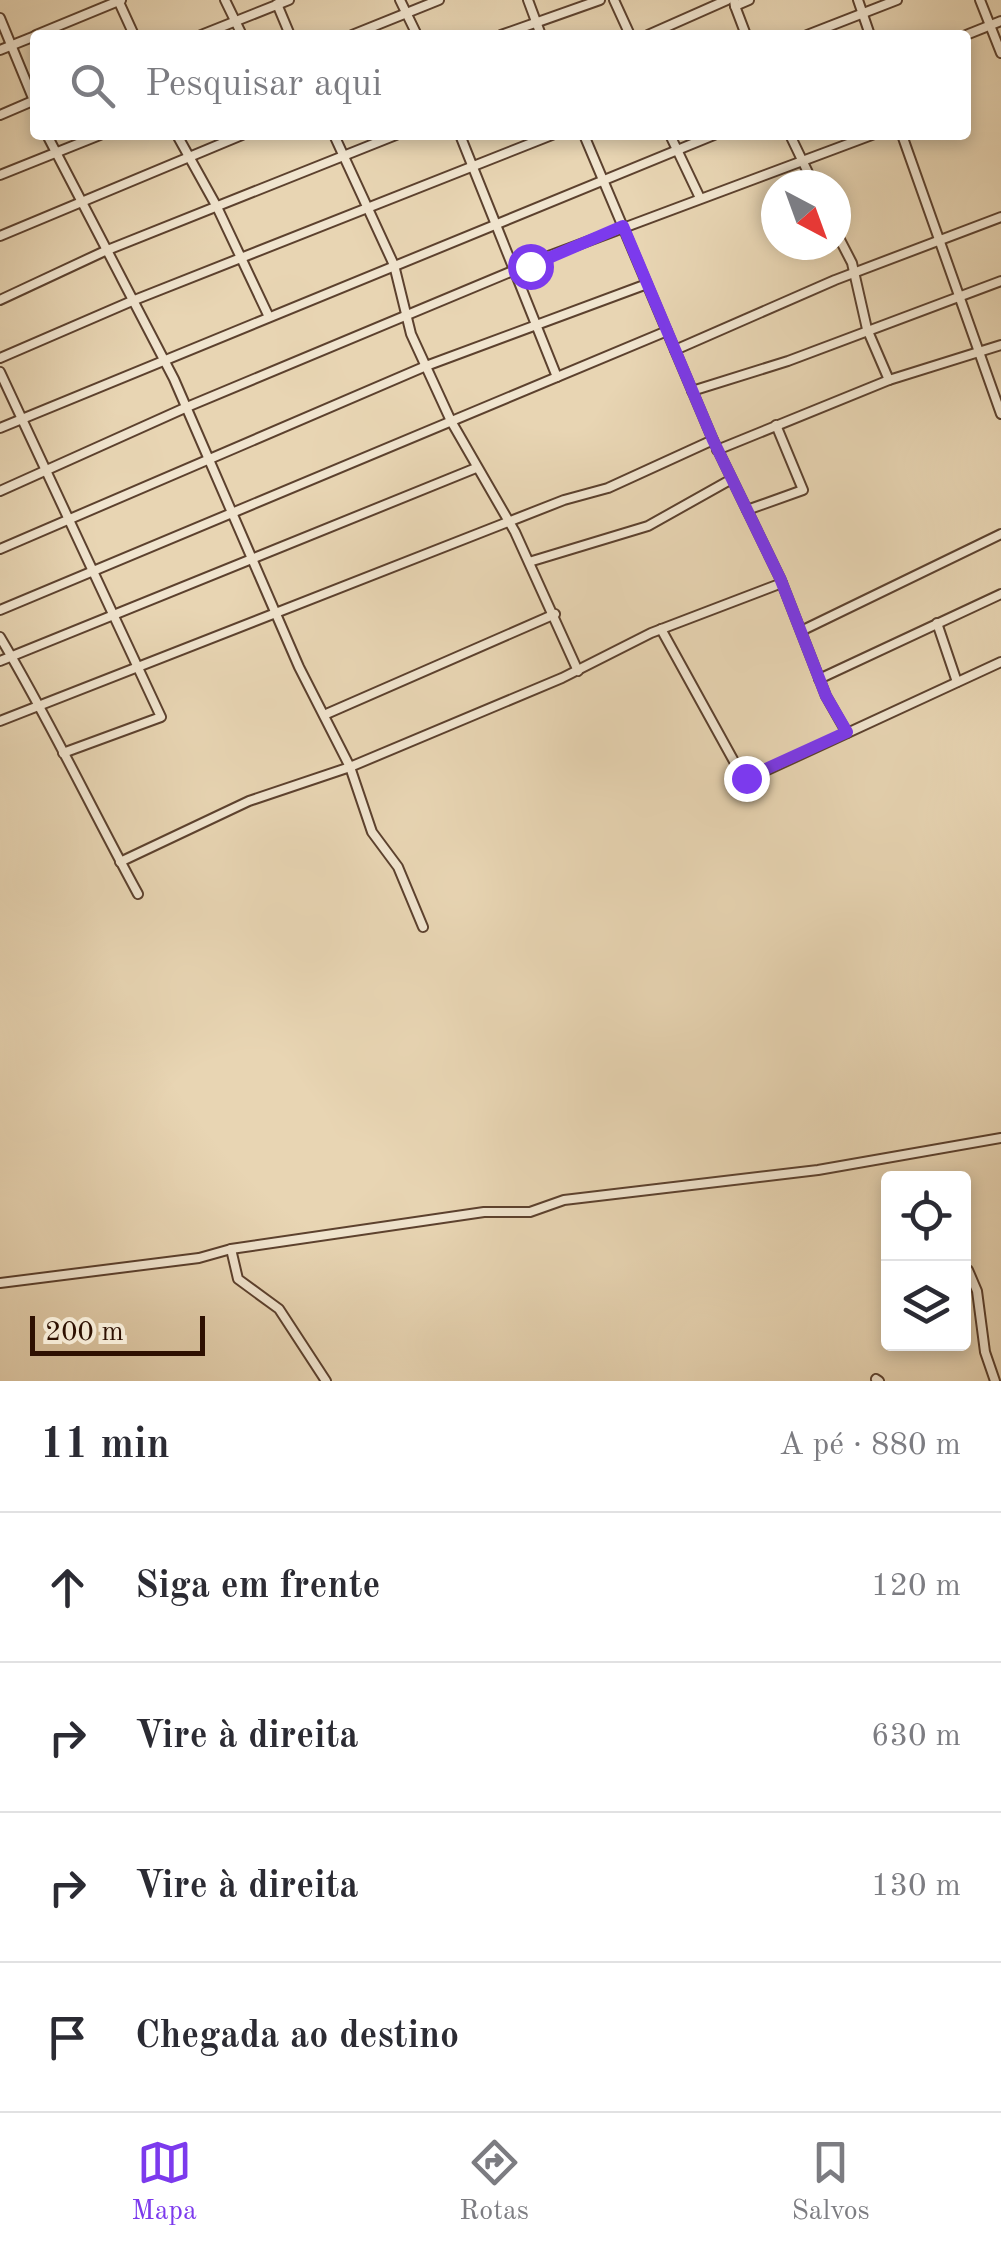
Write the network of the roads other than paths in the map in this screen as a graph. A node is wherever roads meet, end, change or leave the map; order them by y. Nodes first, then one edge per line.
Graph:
1 (119, 0) edge
2 (225, 0) edge
3 (290, 0) edge
4 (400, 0) edge
5 (439, 0) edge
6 (528, 0) edge
7 (600, 0) edge
8 (614, 0) edge
9 (749, 0) edge
10 (858, 0) edge
11 (896, 0) edge
12 (980, 0) edge
13 (277, 2) edge
14 (732, 2) edge
15 (862, 12) junction
16 (406, 14) junction
17 (0, 18) edge
18 (236, 21) junction
19 (1001, 21) edge
20 (536, 22) junction
21 (989, 26) junction
22 (48, 30) edge
23 (132, 30) edge
24 (213, 30) edge
25 (240, 30) edge
26 (288, 30) edge
27 (365, 30) edge
28 (414, 30) edge
29 (514, 30) edge
30 (539, 30) edge
31 (628, 30) edge
32 (661, 30) edge
33 (744, 30) edge
34 (820, 30) edge
35 (868, 30) edge
36 (971, 34) edge
37 (30, 38) edge
38 (12, 45) junction
39 (0, 50) edge
40 (1001, 52) edge
41 (30, 89) edge
42 (30, 103) edge
43 (0, 115) edge
44 (50, 140) edge
45 (86, 140) edge
46 (179, 140) edge
47 (230, 140) edge
48 (336, 140) edge
49 (385, 140) edge
50 (462, 140) edge
51 (539, 140) edge
52 (586, 140) edge
53 (672, 140) edge
54 (701, 140) edge
55 (792, 140) edge
56 (859, 140) edge
57 (904, 140) edge
58 (676, 150) junction
59 (54, 152) junction
60 (186, 158) junction
61 (344, 158) junction
62 (802, 162) junction
63 (472, 165) junction
64 (806, 170) edge
65 (0, 175) edge
66 (603, 178) junction
67 (700, 198) junction
68 (80, 203) junction
69 (218, 207) junction
70 (367, 208) junction
71 (1001, 217) edge
72 (493, 224) junction
73 (623, 226) junction
74 (0, 236) edge
75 (938, 240) junction
76 (104, 251) junction
77 (242, 258) junction
78 (848, 260) edge
79 (394, 265) junction
80 (515, 272) junction
81 (854, 273) junction
82 (1001, 281) edge
83 (646, 284) junction
84 (958, 295) junction
85 (0, 300) edge
86 (132, 301) junction
87 (269, 316) junction
88 (406, 317) junction
89 (536, 324) junction
90 (867, 329) junction
91 (666, 331) junction
92 (1001, 345) edge
93 (675, 350) junction
94 (982, 354) junction
95 (0, 358) edge
96 (164, 360) junction
97 (426, 366) junction
98 (0, 372) edge
99 (557, 377) junction
100 (889, 380) junction
101 (692, 392) junction
102 (186, 407) junction
103 (1000, 408) edge
104 (23, 418) junction
105 (451, 421) junction
106 (776, 425) junction
107 (0, 428) edge
108 (713, 440) junction
109 (717, 450) junction
110 (210, 456) junction
111 (476, 468) junction
112 (46, 470) junction
113 (730, 480) junction
114 (0, 491) edge
115 (747, 510) junction
116 (234, 512) junction
117 (68, 519) junction
118 (510, 522) junction
119 (1001, 534) edge
120 (0, 549) edge
121 (254, 560) junction
122 (528, 562) junction
123 (94, 570) junction
124 (782, 583) junction
125 (1001, 594) edge
126 (0, 610) edge
127 (115, 612) junction
128 (276, 613) junction
129 (555, 614) junction
130 (936, 623) junction
131 (661, 629) junction
132 (801, 631) junction
133 (0, 637) edge
134 (11, 656) junction
135 (0, 661) edge
136 (1001, 662) edge
137 (138, 666) junction
138 (578, 671) junction
139 (819, 678) junction
140 (958, 682) junction
141 (41, 703) junction
142 (324, 715) junction
143 (0, 721) edge
144 (847, 732) junction
145 (63, 753) junction
146 (350, 767) junction
147 (120, 862) junction
148 (138, 894) dead end
149 (423, 927) dead end
150 (1001, 1138) edge
151 (231, 1249) junction
152 (971, 1277) edge
153 (0, 1282) edge
154 (326, 1381) edge
155 (996, 1381) edge

1 - 22 street
1 - 23 street
2 - 18 street
3 - 13 street
4 - 16 street
5 - 16 street
6 - 20 street
7 - 20 street
8 - 31 street
9 - 14 street
10 - 15 street
11 - 15 street
12 - 21 street
13 - 18 street
13 - 26 street
14 - 32 street
14 - 33 street
15 - 34 street
15 - 35 street
16 - 27 street
16 - 28 street
17 - 38 street
18 - 24 street
18 - 25 street
19 - 21 street
20 - 29 street
20 - 30 street
21 - 36 street
21 - 40 street
37 - 38 street
38 - 39 street
38 - 41 street
42 - 43 street
44 - 59 street
45 - 59 street
46 - 60 street
47 - 60 street
48 - 61 street
49 - 61 street
50 - 63 street
51 - 63 street
52 - 66 street
53 - 58 street
54 - 58 street
55 - 62 street
56 - 62 street
57 - 75 street
58 - 66 street
58 - 67 street
59 - 65 street
59 - 68 street
60 - 68 street
60 - 69 street
61 - 69 street
61 - 70 street
62 - 64 street
62 - 67 street
63 - 70 street
63 - 72 street
66 - 72 street
66 - 73 street
67 - 73 street
68 - 74 street
68 - 76 street
69 - 76 street
69 - 77 street
70 - 77 street
70 - 79 street
71 - 75 street
72 - 79 street
72 - 80 street
73 - 80 street
73 - 83 street
75 - 81 street
75 - 84 street
76 - 85 street
76 - 86 street
77 - 86 street
77 - 87 street
78 - 81 street
79 - 87 street
79 - 88 street
80 - 88 street
80 - 89 street
81 - 90 street
81 - 93 street
82 - 84 street
83 - 89 street
83 - 91 street
84 - 90 street
84 - 94 street
86 - 95 street
86 - 96 street
87 - 96 street
88 - 97 street
88 - 102 street
89 - 97 street
89 - 99 street
90 - 100 street
90 - 101 street
91 - 93 street
91 - 99 street
92 - 94 street
93 - 101 street
94 - 100 street
94 - 103 street
96 - 102 street
96 - 104 street
97 - 105 street
97 - 110 street
98 - 104 street
99 - 105 street
100 - 106 street
101 - 108 street
102 - 110 street
102 - 112 street
104 - 107 street
104 - 112 street
105 - 111 street
105 - 116 street
106 - 109 street
106 - 115 street
108 - 109 street
108 - 118 street
109 - 113 street
110 - 116 street
110 - 117 street
111 - 118 street
111 - 121 street
112 - 114 street
112 - 117 street
113 - 115 street
113 - 122 street
115 - 124 street
116 - 121 street
116 - 123 street
117 - 120 street
117 - 123 street
118 - 122 street
118 - 128 street
119 - 132 street
121 - 127 street
121 - 128 street
122 - 129 street
123 - 126 street
123 - 127 street
124 - 131 street
124 - 132 street
125 - 130 street
127 - 134 street
127 - 137 street
128 - 137 street
128 - 142 street
129 - 138 street
129 - 142 street
130 - 139 street
130 - 140 street
131 - 138 street
131 - 144 street
132 - 139 street
133 - 134 street
134 - 135 street
134 - 141 street
136 - 140 street
137 - 141 street
137 - 145 street
138 - 146 street
139 - 144 street
140 - 144 street
141 - 143 street
141 - 145 street
142 - 146 street
145 - 147 street
146 - 147 street
146 - 149 street
147 - 148 street
150 - 151 street
151 - 153 street
151 - 154 street
152 - 155 street

